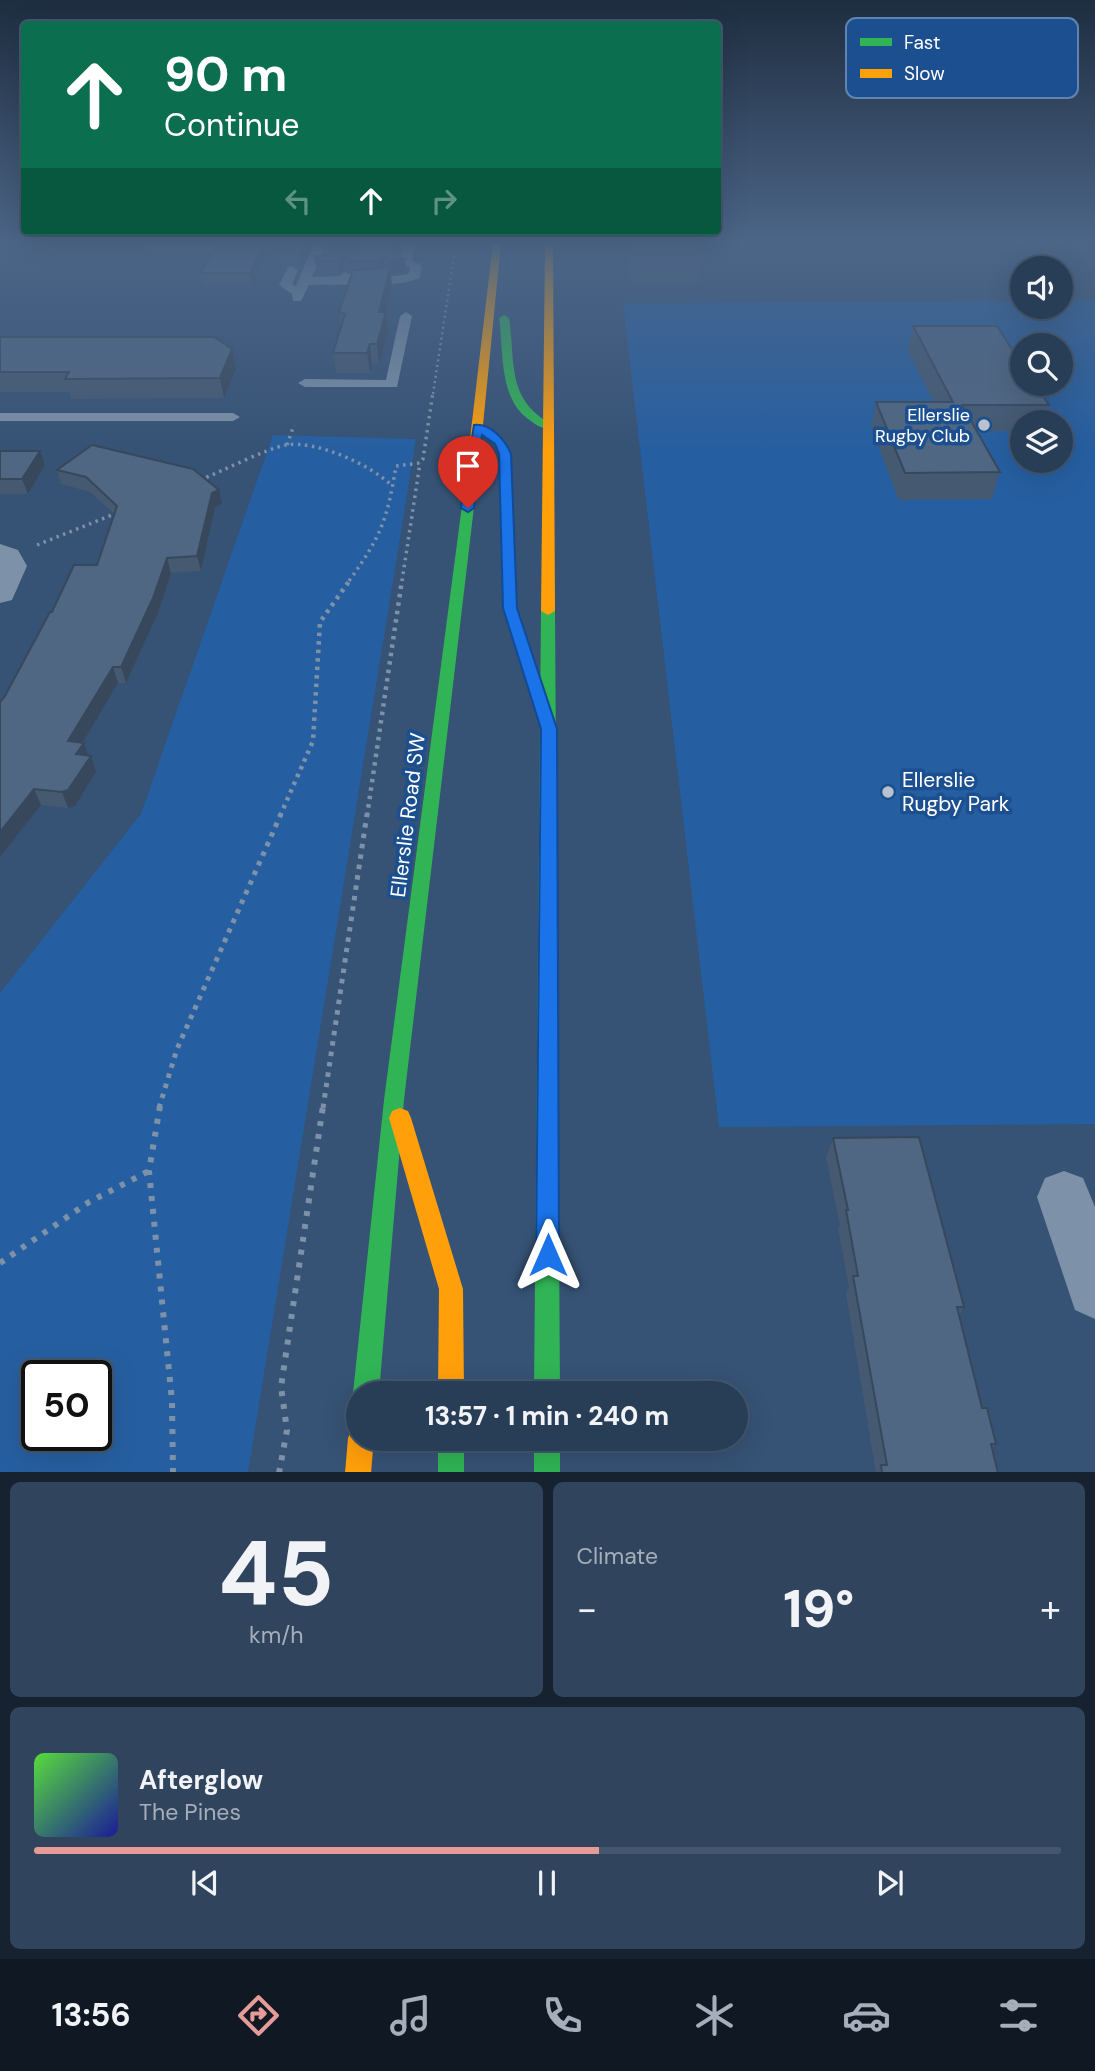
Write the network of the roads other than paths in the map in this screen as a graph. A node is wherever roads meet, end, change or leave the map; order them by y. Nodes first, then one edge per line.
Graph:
1 (491, 312) edge
2 (500, 312) edge
3 (532, 312) edge
4 (549, 312) edge
5 (559, 312) edge
6 (406, 316) dead end
7 (549, 368) junction
8 (305, 383) dead end
9 (0, 417) edge
10 (233, 417) dead end
11 (547, 426) junction
12 (478, 427) junction
13 (4, 556) edge
14 (0, 593) edge
15 (549, 729) junction
16 (394, 1100) junction
17 (1064, 1197) dead end
18 (1095, 1290) edge
19 (367, 1381) edge
20 (451, 1381) edge
21 (547, 1381) edge
22 (360, 1451) edge
23 (451, 1451) edge
24 (547, 1451) edge
25 (358, 1472) edge
26 (451, 1472) edge
27 (547, 1472) edge

1 - 12 main road, Ellerslie Road SW
2 - 11 main road
3 - 7 main road
4 - 7 main road
5 - 7 main road
6 - 8 lane
7 - 11 main road
9 - 10 lane
11 - 15 main road
12 - 15 main road
12 - 16 main road, Ellerslie Road SW
13 - 14 street
15 - 21 main road
16 - 19 main road, Ellerslie Road SW
16 - 20 main road
17 - 18 street
22 - 25 main road
23 - 26 main road
24 - 27 main road

